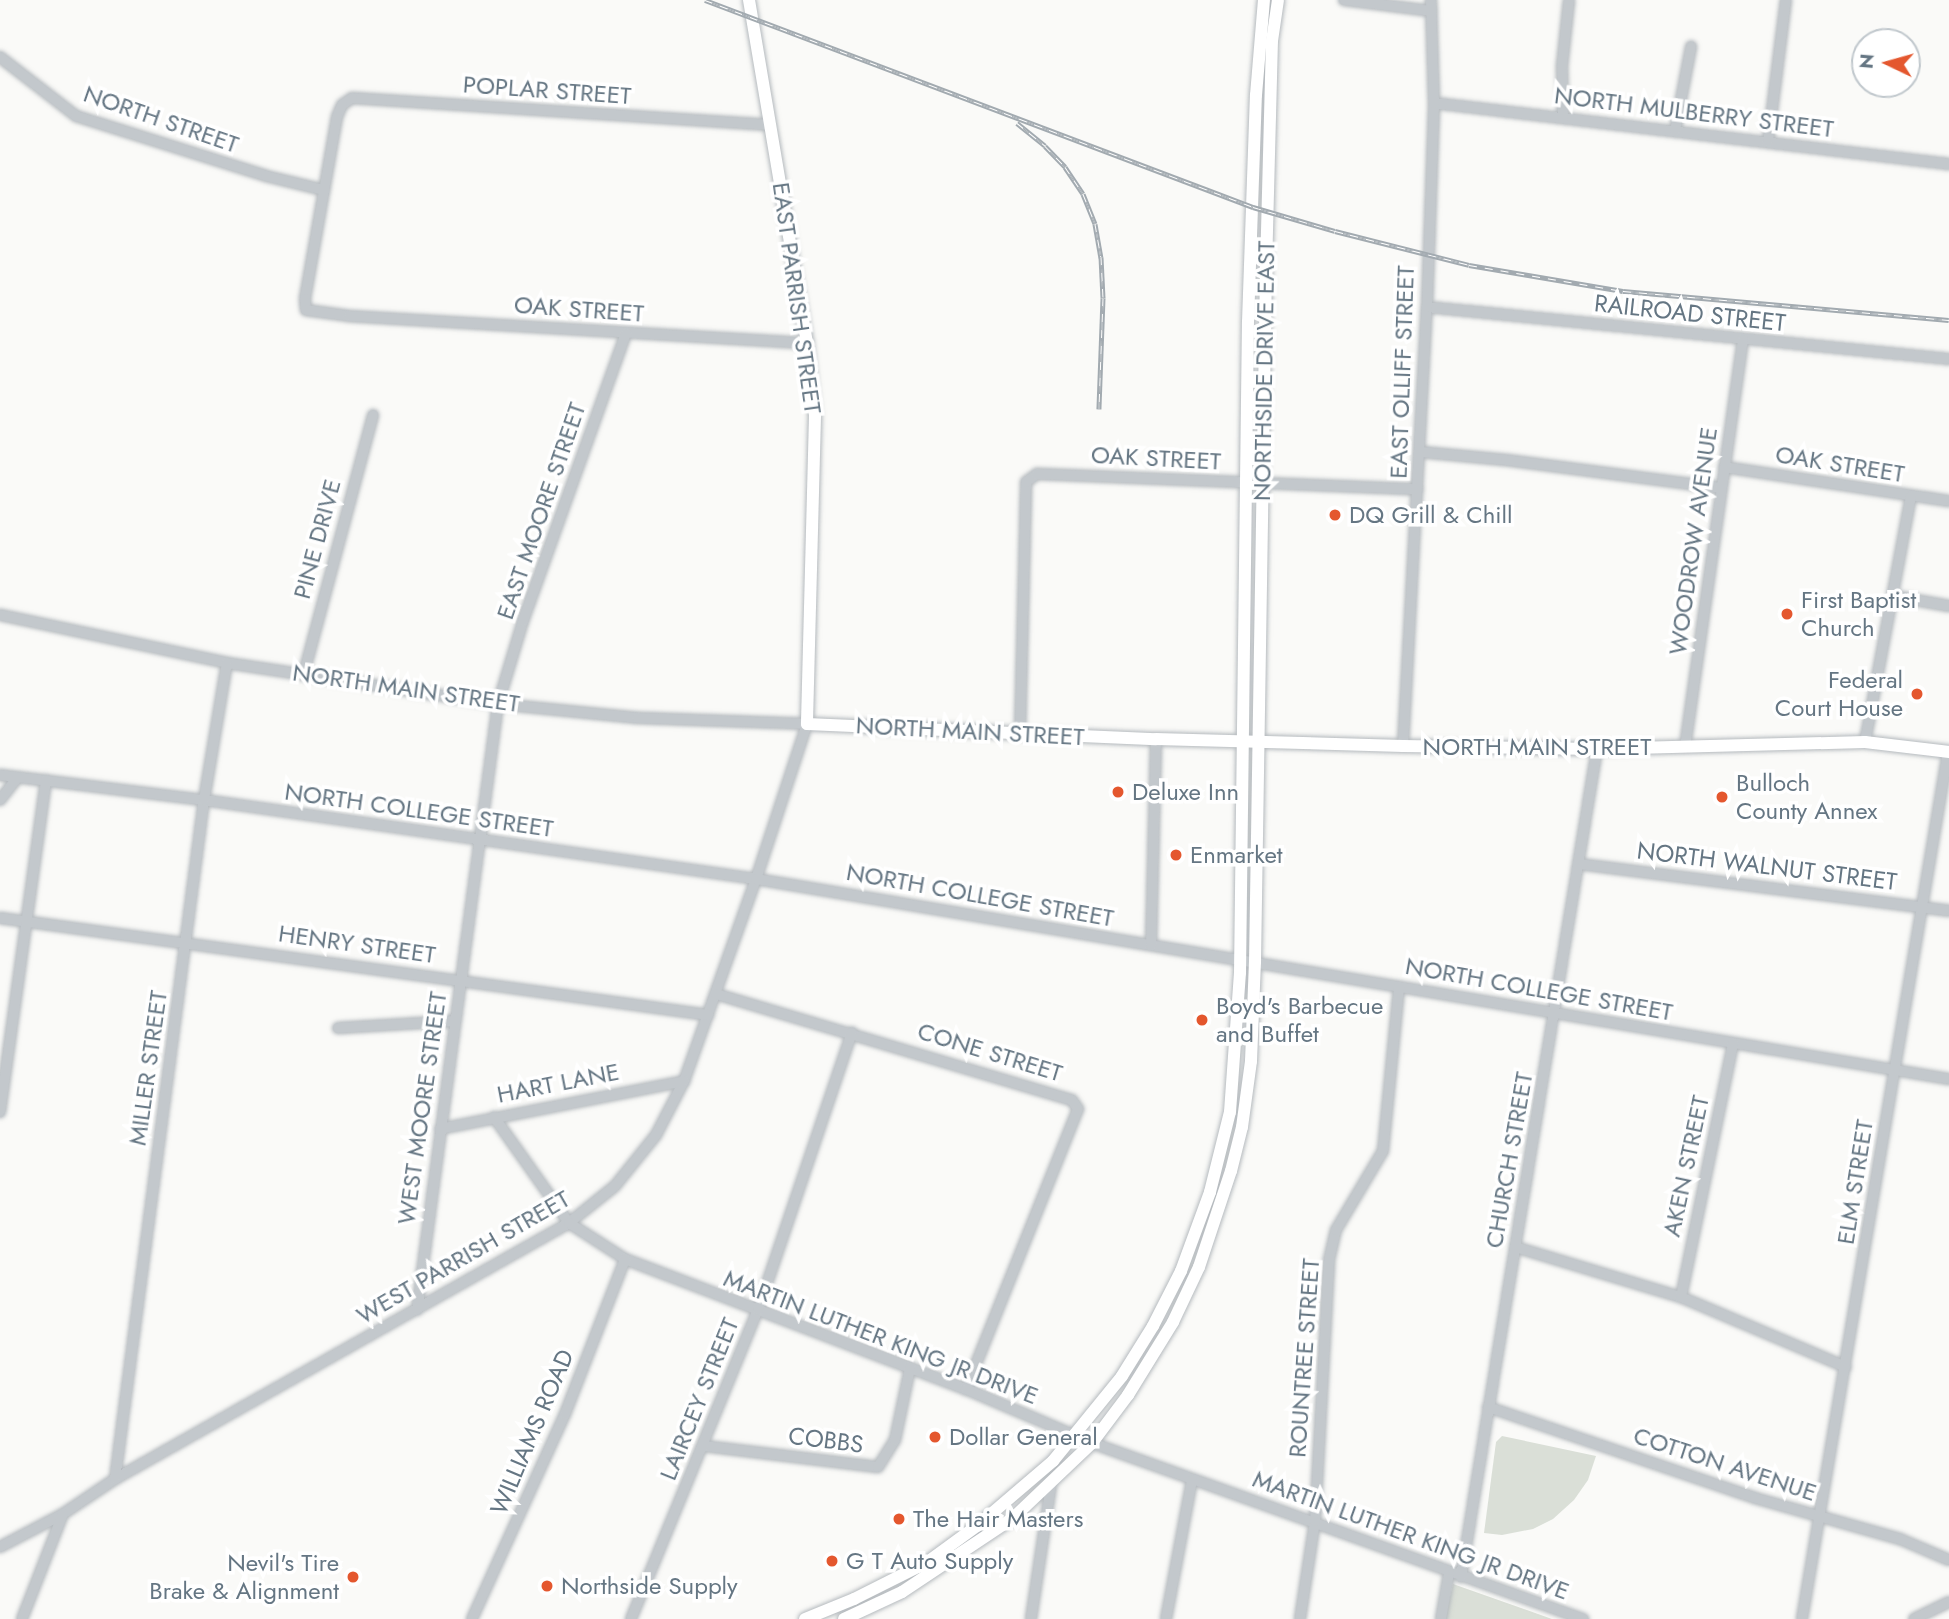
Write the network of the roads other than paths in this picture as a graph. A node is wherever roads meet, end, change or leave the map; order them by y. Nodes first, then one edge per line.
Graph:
1 (749, 0) edge
2 (1264, 0) edge
3 (1278, 0) edge
4 (1345, 0) edge
5 (1570, 0) edge
6 (1786, 0) edge
7 (1431, 6) edge
8 (1691, 47) dead end
9 (0, 57) edge
10 (1434, 103) junction
11 (1563, 118) junction
12 (771, 125) junction
13 (1675, 131) junction
14 (1768, 142) junction
15 (1949, 164) edge
16 (324, 190) junction
17 (1427, 307) junction
18 (626, 333) junction
19 (1743, 340) junction
20 (807, 344) junction
21 (1949, 359) edge
22 (373, 415) dead end
23 (1421, 452) junction
24 (1724, 467) junction
25 (1246, 484) junction
26 (1262, 485) junction
27 (1721, 488) junction
28 (1418, 489) junction
29 (1911, 496) junction
30 (1949, 501) edge
31 (1893, 596) junction
32 (1949, 606) edge
33 (0, 615) edge
34 (226, 663) junction
35 (304, 673) junction
36 (498, 704) junction
37 (807, 724) junction
38 (1020, 734) junction
39 (1156, 740) junction
40 (1245, 742) junction
41 (1259, 742) junction
42 (1866, 742) junction
43 (1404, 746) junction
44 (1685, 747) junction
45 (1597, 749) junction
46 (1949, 752) edge
47 (0, 775) edge
48 (18, 778) junction
49 (46, 780) junction
50 (0, 800) edge
51 (204, 800) junction
52 (480, 840) junction
53 (1579, 864) junction
54 (756, 878) junction
55 (1921, 906) junction
56 (1949, 911) edge
57 (0, 918) edge
58 (24, 921) junction
59 (186, 941) junction
60 (1151, 945) junction
61 (1241, 959) junction
62 (1255, 961) junction
63 (461, 981) junction
64 (1399, 987) junction
65 (716, 994) junction
66 (1555, 1014) junction
67 (708, 1015) junction
68 (454, 1021) junction
69 (338, 1028) dead end
70 (852, 1032) junction
71 (1733, 1043) junction
72 (1894, 1070) junction
73 (1949, 1079) edge
74 (684, 1081) junction
75 (0, 1112) edge
76 (494, 1117) junction
77 (440, 1129) junction
78 (569, 1223) junction
79 (1515, 1247) junction
80 (625, 1259) junction
81 (1681, 1297) junction
82 (417, 1310) junction
83 (758, 1310) junction
84 (1846, 1367) junction
85 (910, 1368) junction
86 (966, 1389) junction
87 (1488, 1407) junction
88 (1074, 1437) junction
89 (1092, 1443) junction
90 (704, 1446) junction
91 (115, 1479) junction
92 (1192, 1480) junction
93 (1051, 1485) junction
94 (64, 1514) junction
95 (1819, 1516) junction
96 (1315, 1521) junction
97 (0, 1547) edge
98 (1949, 1560) edge
99 (1449, 1573) junction
100 (1461, 1577) junction
101 (1949, 1602) edge
102 (22, 1619) edge
103 (472, 1619) edge
104 (631, 1619) edge
105 (805, 1619) edge
106 (844, 1619) edge
107 (1031, 1619) edge
108 (1166, 1619) edge
109 (1300, 1619) edge
110 (1441, 1619) edge
111 (1583, 1619) edge
112 (1802, 1619) edge
113 (1913, 1619) edge

1 - 12 main road, EAST PARRISH STREET
2 - 25 main road, NORTHSIDE DRIVE EAST
3 - 26 main road, NORTHSIDE DRIVE EAST
4 - 7 street
5 - 11 street
6 - 14 street
7 - 10 street, EAST OLLIFF STREET
8 - 13 street
9 - 16 street, NORTH STREET
10 - 11 street, NORTH MULBERRY STREET
10 - 17 street, EAST OLLIFF STREET
11 - 13 street, NORTH MULBERRY STREET
12 - 16 street, POPLAR STREET
12 - 20 main road, EAST PARRISH STREET
13 - 14 street, NORTH MULBERRY STREET
14 - 15 street, NORTH MULBERRY STREET
16 - 18 street, OAK STREET
17 - 19 street, RAILROAD STREET
17 - 23 street, EAST OLLIFF STREET
18 - 20 street, OAK STREET
18 - 36 street, EAST MOORE STREET
19 - 21 street, RAILROAD STREET
19 - 24 street, WOODROW AVENUE
20 - 37 main road, EAST PARRISH STREET
22 - 35 street, PINE DRIVE
23 - 27 street
23 - 28 street, EAST OLLIFF STREET
24 - 27 street, WOODROW AVENUE
24 - 29 street, OAK STREET
25 - 26 street, OAK STREET
25 - 38 street, OAK STREET
25 - 40 main road, NORTHSIDE DRIVE EAST
26 - 28 street, OAK STREET
26 - 41 main road, NORTHSIDE DRIVE EAST
27 - 44 street, WOODROW AVENUE
28 - 43 street, EAST OLLIFF STREET
29 - 30 street, OAK STREET
29 - 31 street
31 - 32 street
31 - 42 street
33 - 34 street, NORTH MAIN STREET
34 - 35 street, NORTH MAIN STREET
34 - 51 street, MILLER STREET
35 - 36 street, NORTH MAIN STREET
36 - 37 street, NORTH MAIN STREET
36 - 52 street, WEST MOORE STREET
37 - 38 main road, NORTH MAIN STREET
37 - 54 street, WEST PARRISH STREET
38 - 39 main road, NORTH MAIN STREET
39 - 40 main road, NORTH MAIN STREET
39 - 60 street
40 - 41 main road, NORTH MAIN STREET
40 - 61 main road, NORTHSIDE DRIVE EAST
41 - 43 main road, NORTH MAIN STREET
41 - 62 main road, NORTHSIDE DRIVE EAST
42 - 44 main road, NORTH MAIN STREET
42 - 46 main road, NORTH MAIN STREET
43 - 45 main road, NORTH MAIN STREET
44 - 45 main road, NORTH MAIN STREET
45 - 53 street, CHURCH STREET
46 - 55 street, ELM STREET
47 - 48 street, NORTH COLLEGE STREET
48 - 49 street, NORTH COLLEGE STREET
48 - 50 street
49 - 51 street, NORTH COLLEGE STREET
49 - 58 street
51 - 52 street, NORTH COLLEGE STREET
51 - 59 street, MILLER STREET
52 - 54 street, NORTH COLLEGE STREET
52 - 63 street, WEST MOORE STREET
53 - 55 street, NORTH WALNUT STREET
53 - 66 street, CHURCH STREET
54 - 60 street, NORTH COLLEGE STREET
54 - 65 street, WEST PARRISH STREET
55 - 56 street, NORTH WALNUT STREET
55 - 72 street, ELM STREET
57 - 58 street, HENRY STREET
58 - 59 street, HENRY STREET
58 - 75 street
59 - 63 street, HENRY STREET
59 - 91 street, MILLER STREET
60 - 61 street, NORTH COLLEGE STREET
61 - 62 street, NORTH COLLEGE STREET
61 - 88 main road, NORTHSIDE DRIVE EAST
62 - 64 street, NORTH COLLEGE STREET
62 - 89 main road, NORTHSIDE DRIVE EAST
63 - 67 street, HENRY STREET
63 - 68 street, WEST MOORE STREET
64 - 66 street, NORTH COLLEGE STREET
64 - 96 street, ROUNTREE STREET
65 - 67 street, WEST PARRISH STREET
65 - 70 street, CONE STREET
66 - 71 street, NORTH COLLEGE STREET
66 - 79 street, CHURCH STREET
67 - 74 street, WEST PARRISH STREET
68 - 69 street
68 - 77 street, WEST MOORE STREET
70 - 83 street, LAIRCEY STREET
70 - 86 street, CONE STREET
71 - 72 street, NORTH COLLEGE STREET
71 - 81 street, AKEN STREET
72 - 73 street, NORTH COLLEGE STREET
72 - 84 street, ELM STREET
74 - 76 street, HART LANE
74 - 78 street, WEST PARRISH STREET
76 - 77 street, HART LANE
76 - 78 street, MARTIN LUTHER KING JR DRIVE
77 - 82 street, WEST MOORE STREET
78 - 80 street, MARTIN LUTHER KING JR DRIVE
78 - 82 street, WEST PARRISH STREET
79 - 81 street
79 - 87 street, CHURCH STREET
80 - 83 street, MARTIN LUTHER KING JR DRIVE
80 - 103 street, WILLIAMS ROAD
81 - 84 street
82 - 91 street, WEST PARRISH STREET
83 - 85 street, MARTIN LUTHER KING JR DRIVE
83 - 90 street, LAIRCEY STREET
84 - 95 street, ELM STREET
85 - 86 street, MARTIN LUTHER KING JR DRIVE
85 - 90 street, COBBS
86 - 88 street, MARTIN LUTHER KING JR DRIVE
87 - 95 street, COTTON AVENUE
87 - 100 street, CHURCH STREET
88 - 89 street, MARTIN LUTHER KING JR DRIVE
88 - 105 main road, NORTHSIDE DRIVE EAST
89 - 92 street, MARTIN LUTHER KING JR DRIVE
89 - 93 main road, NORTHSIDE DRIVE EAST
90 - 104 street, LAIRCEY STREET
91 - 94 street, WEST PARRISH STREET
92 - 96 street, MARTIN LUTHER KING JR DRIVE
92 - 108 street
93 - 106 main road, NORTHSIDE DRIVE EAST
93 - 107 street
94 - 97 street, WEST PARRISH STREET
94 - 102 street
95 - 98 street, COTTON AVENUE
95 - 112 street, ELM STREET
96 - 99 street, MARTIN LUTHER KING JR DRIVE
96 - 109 street, ROUNTREE STREET
99 - 100 street, MARTIN LUTHER KING JR DRIVE
99 - 110 street
100 - 111 street, MARTIN LUTHER KING JR DRIVE
101 - 113 street

